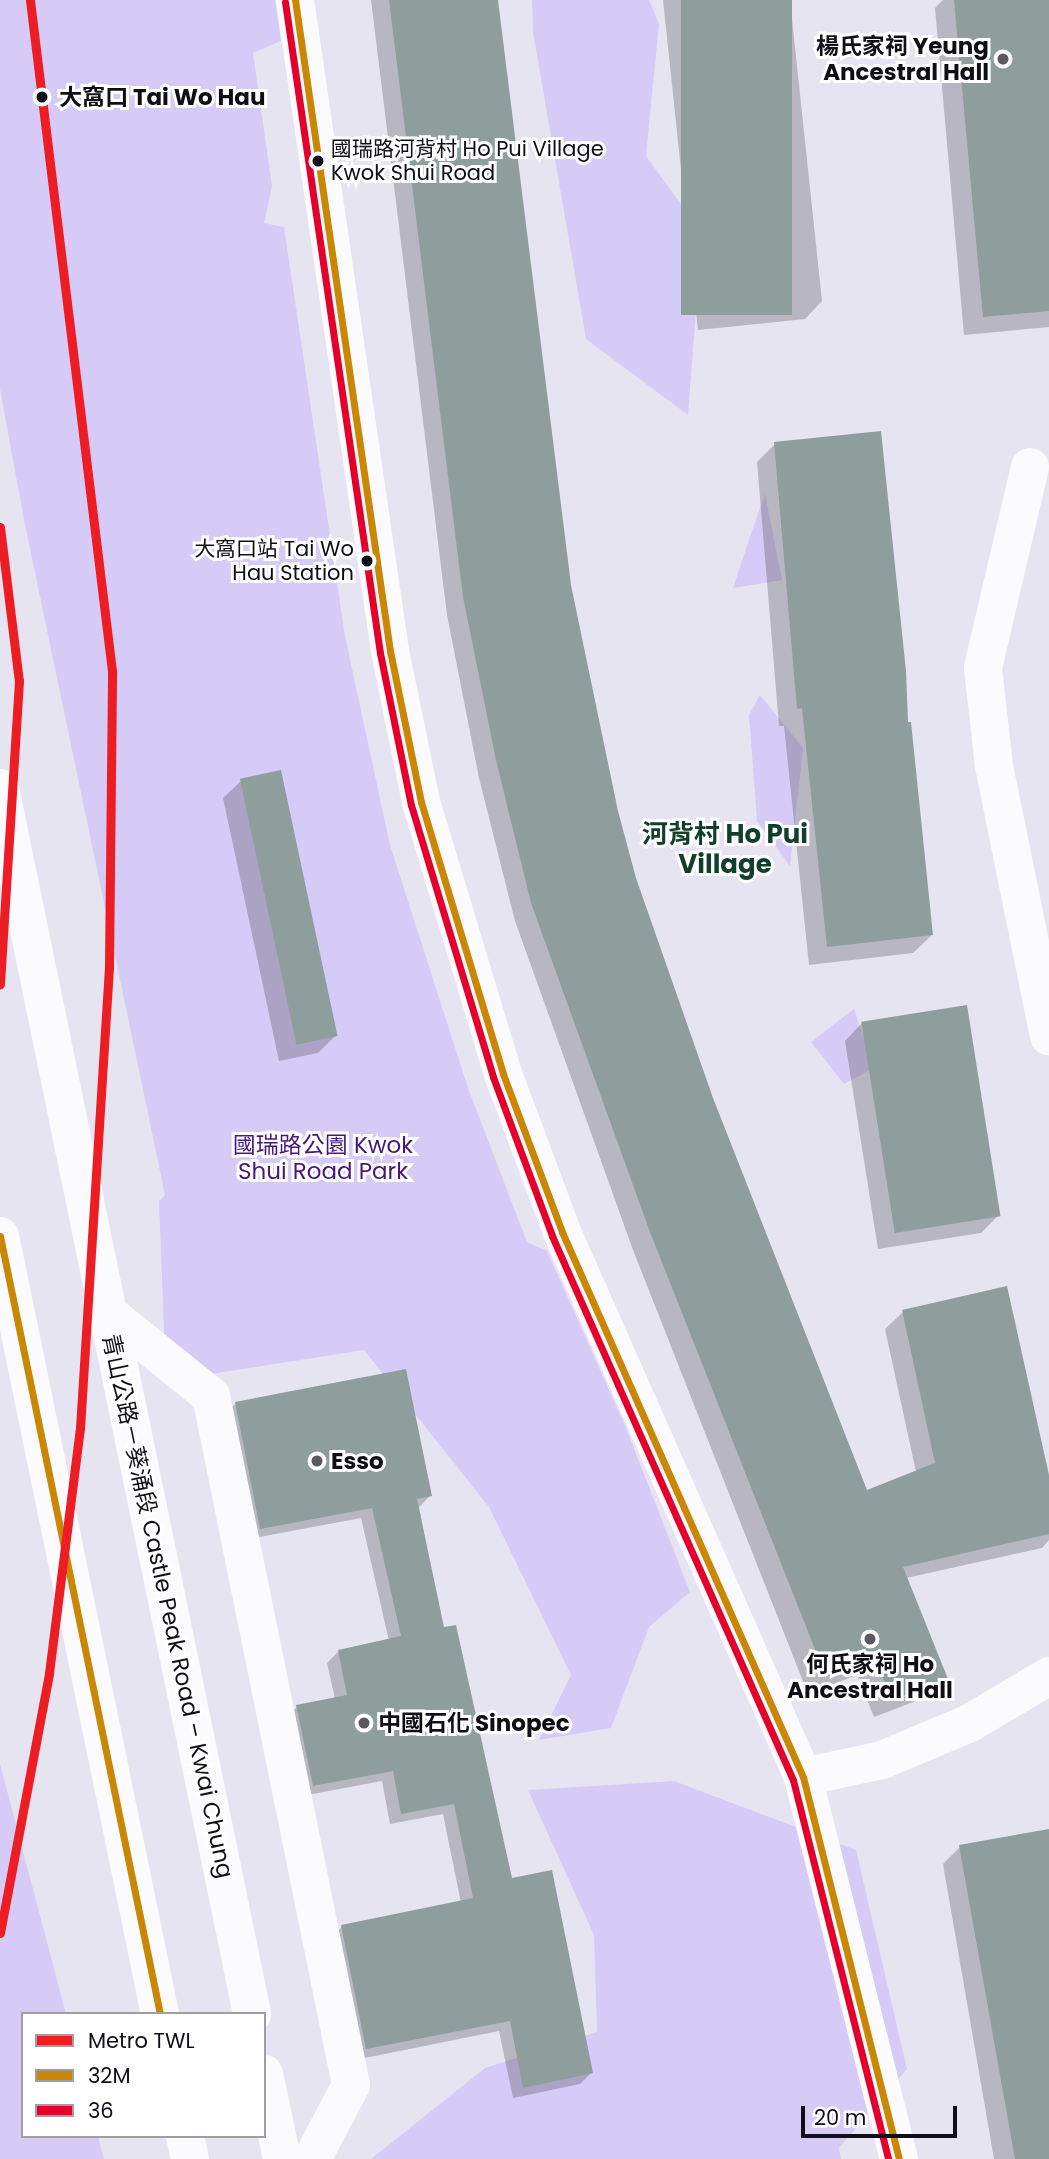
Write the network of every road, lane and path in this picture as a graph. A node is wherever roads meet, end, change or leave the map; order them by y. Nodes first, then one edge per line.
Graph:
1 (295, 0) edge
2 (1030, 467) dead end
3 (0, 788) edge
4 (1049, 1036) edge
5 (0, 1236) edge
6 (108, 1313) junction
7 (1049, 1676) edge
8 (803, 1777) junction
9 (160, 2012) edge
10 (252, 2012) edge
11 (266, 2083) edge
12 (185, 2138) edge
13 (190, 2159) edge
14 (282, 2159) edge
15 (312, 2159) edge
16 (899, 2159) edge

1 - 8 street
2 - 4 street
3 - 6 street, 青山公路－葵涌段 Castle Peak Road – Kwai Chung
5 - 9 street
6 - 10 street, 青山公路－葵涌段 Castle Peak Road – Kwai Chung
6 - 15 street
7 - 8 street
8 - 16 street
11 - 14 street
12 - 13 street

